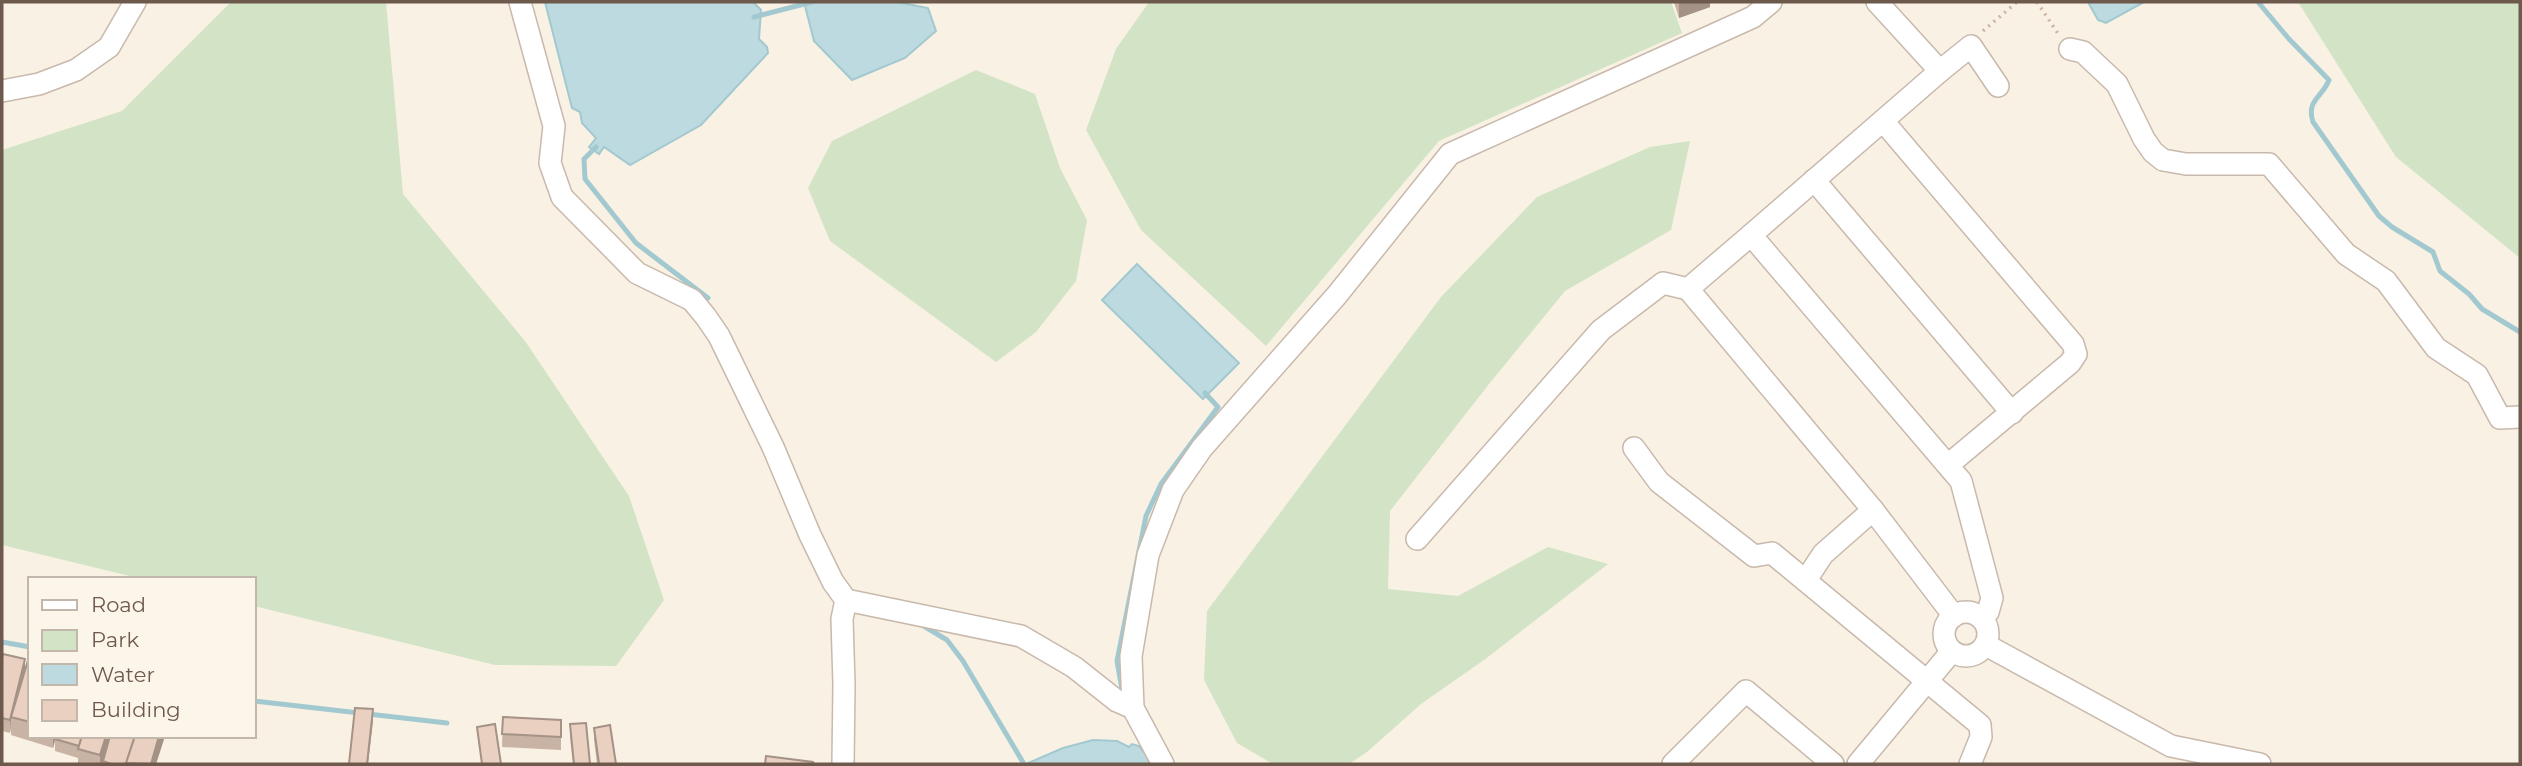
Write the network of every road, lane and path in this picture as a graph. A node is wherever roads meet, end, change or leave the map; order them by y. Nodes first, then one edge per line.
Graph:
1 (135, 2) edge
2 (520, 2) edge
3 (1771, 2) edge
4 (1877, 2) edge
5 (2017, 2) edge
6 (2037, 2) edge
7 (1971, 46) junction
8 (2070, 49) joint
9 (1940, 71) junction
10 (1998, 86) dead end
11 (2, 91) edge
12 (1883, 121) junction
13 (1814, 180) junction
14 (1751, 235) junction
15 (1688, 289) junction
16 (2012, 413) junction
17 (2520, 416) edge
18 (1634, 448) dead end
19 (1948, 465) junction
20 (1873, 510) junction
21 (1417, 539) dead end
22 (1806, 580) junction
23 (846, 600) junction
24 (1954, 616) junction
25 (1982, 619) junction
26 (1986, 645) junction
27 (1952, 651) junction
28 (1926, 682) junction
29 (1133, 708) junction
30 (843, 764) edge
31 (1163, 764) edge
32 (1673, 764) edge
33 (1833, 764) edge
34 (1858, 764) edge
35 (1970, 764) edge
36 (2260, 764) edge

1 - 11 street
2 - 23 street
3 - 29 street
4 - 9 street
5 - 7 path
6 - 8 path
7 - 9 street
7 - 10 street
8 - 17 street
9 - 12 street
12 - 13 street
12 - 16 street
13 - 14 street
13 - 16 street
14 - 15 street
14 - 19 street
15 - 20 street
15 - 21 street
16 - 19 street
18 - 22 street
19 - 25 street
20 - 22 street
20 - 24 street
22 - 28 street
23 - 29 street
23 - 30 street
24 - 25 street
24 - 27 street
25 - 26 street
26 - 27 street
26 - 36 street
27 - 28 street
28 - 34 street
28 - 35 street
29 - 31 street
32 - 33 street

